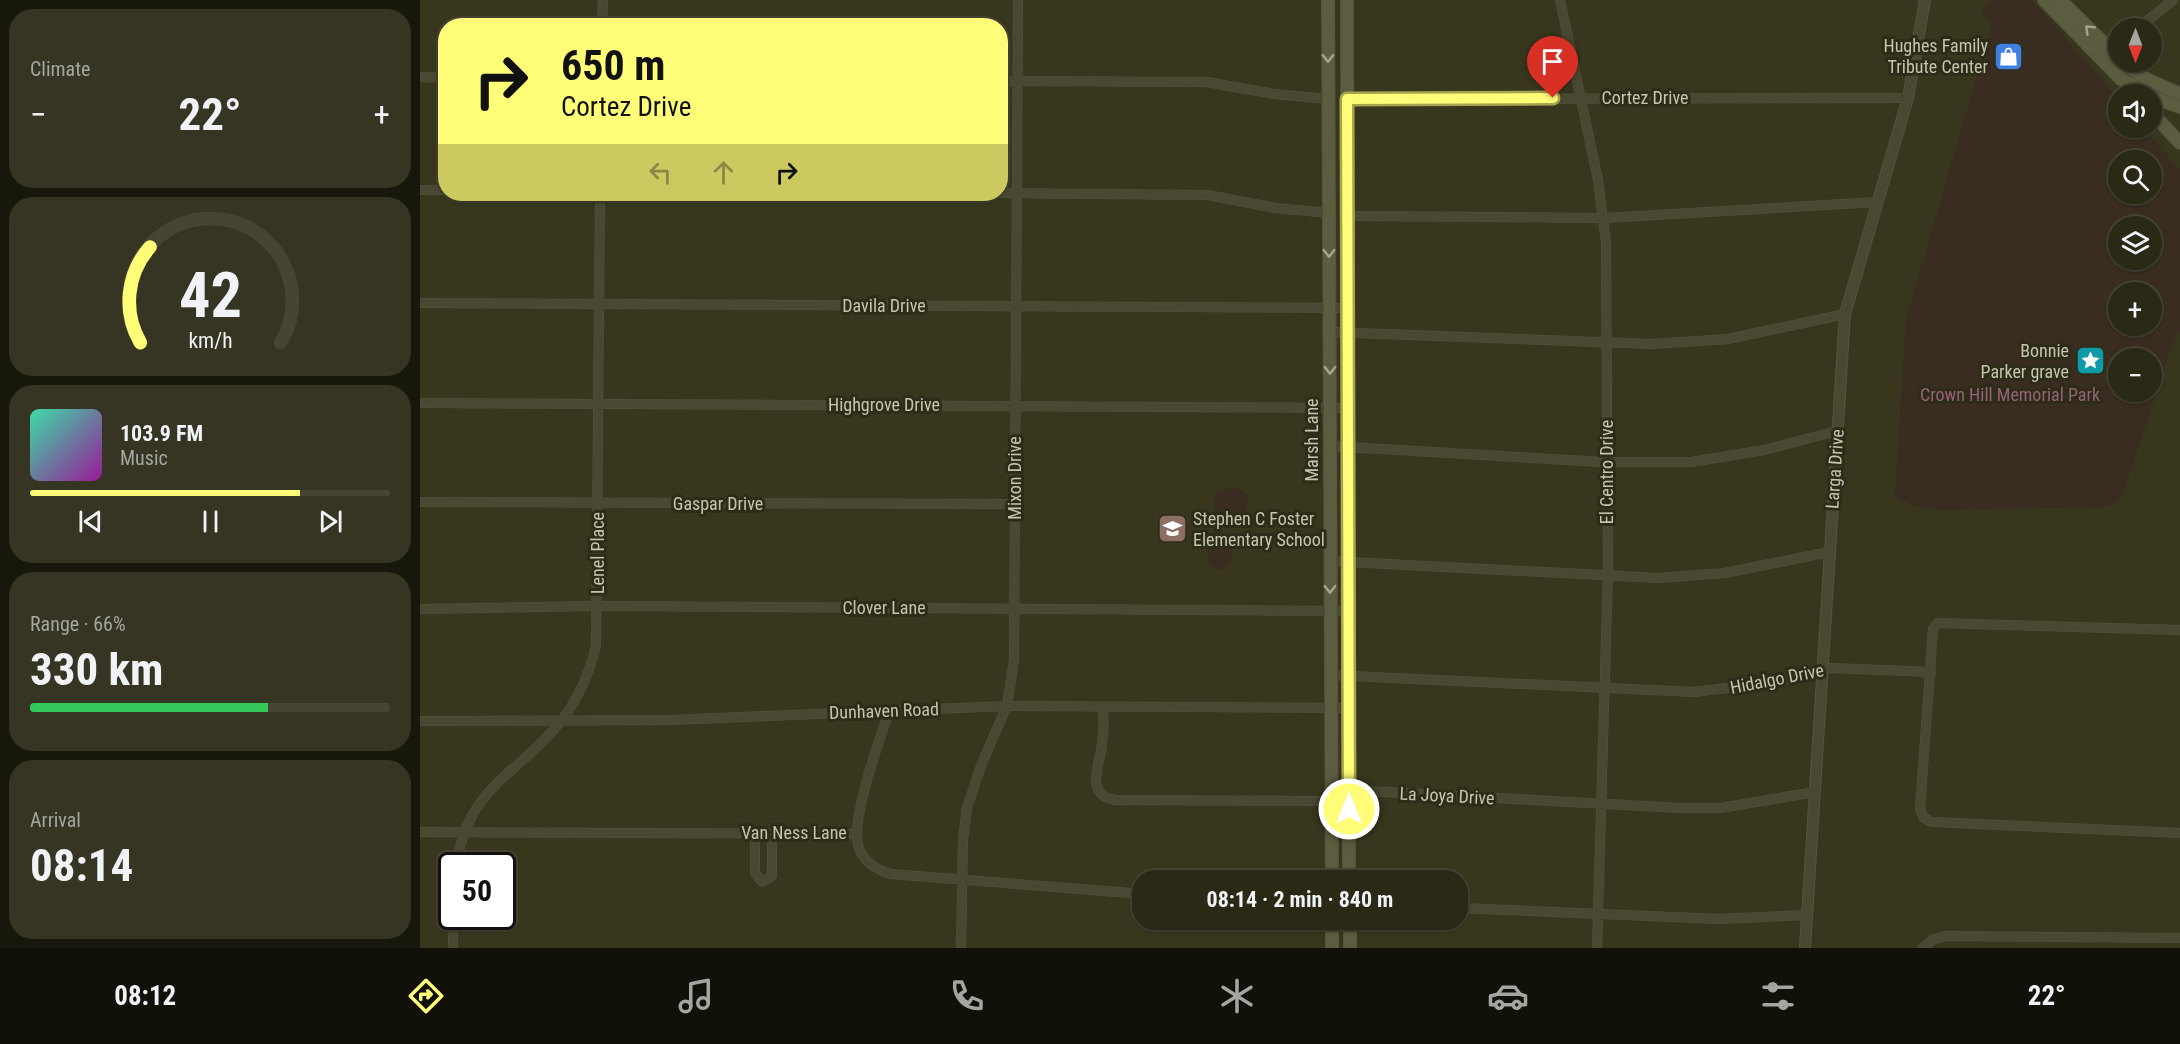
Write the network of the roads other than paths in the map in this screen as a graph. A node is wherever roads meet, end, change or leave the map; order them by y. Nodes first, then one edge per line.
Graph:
1 (603, 0) edge
2 (1018, 0) edge
3 (1328, 0) edge
4 (1347, 0) edge
5 (1560, 0) edge
6 (1925, 0) edge
7 (2044, 0) edge
8 (2060, 0) edge
9 (2173, 0) edge
10 (602, 18) edge
11 (2150, 18) edge
12 (2108, 45) edge
13 (2108, 57) edge
14 (2102, 61) junction
15 (2136, 72) edge
16 (420, 78) edge
17 (438, 78) edge
18 (1008, 81) edge
19 (1018, 81) junction
20 (2125, 84) edge
21 (2180, 94) edge
22 (1581, 98) junction
23 (1908, 98) junction
24 (1329, 99) junction
25 (1347, 99) junction
26 (2162, 101) edge
27 (2180, 107) edge
28 (2162, 124) edge
29 (2180, 143) edge
30 (420, 190) edge
31 (438, 190) edge
32 (1008, 193) edge
33 (1017, 193) junction
34 (600, 201) edge
35 (1877, 202) junction
36 (1329, 213) junction
37 (1347, 213) junction
38 (1604, 218) junction
39 (420, 303) edge
40 (599, 304) junction
41 (1016, 307) junction
42 (1329, 308) junction
43 (1348, 308) junction
44 (1845, 314) junction
45 (1329, 332) junction
46 (1348, 333) junction
47 (1607, 343) junction
48 (420, 403) edge
49 (599, 403) junction
50 (1016, 406) junction
51 (1330, 408) junction
52 (1348, 408) junction
53 (1837, 431) junction
54 (1330, 446) junction
55 (1348, 447) junction
56 (1607, 462) junction
57 (420, 502) edge
58 (598, 503) junction
59 (1015, 504) junction
60 (1829, 552) junction
61 (1330, 561) junction
62 (1348, 561) junction
63 (1608, 576) junction
64 (598, 606) junction
65 (1014, 608) junction
66 (420, 609) edge
67 (1330, 611) junction
68 (1348, 611) junction
69 (2180, 630) edge
70 (1823, 671) junction
71 (1931, 672) junction
72 (1330, 675) junction
73 (1349, 675) junction
74 (1604, 690) junction
75 (1007, 706) junction
76 (1103, 707) junction
77 (1331, 708) junction
78 (1349, 708) junction
79 (889, 711) junction
80 (420, 721) edge
81 (560, 722) junction
82 (1349, 790) junction
83 (1814, 792) junction
84 (1331, 801) junction
85 (1602, 804) junction
86 (420, 832) edge
87 (463, 833) junction
88 (755, 833) junction
89 (772, 833) junction
90 (2180, 833) edge
91 (857, 834) junction
92 (459, 852) edge
93 (1332, 870) edge
94 (1350, 870) edge
95 (961, 880) junction
96 (1132, 893) edge
97 (1468, 908) edge
98 (1599, 915) junction
99 (1807, 915) junction
100 (453, 930) edge
101 (1332, 930) edge
102 (1350, 930) edge
103 (2180, 938) edge
104 (453, 948) edge
105 (961, 948) edge
106 (1332, 948) edge
107 (1350, 948) edge
108 (1597, 948) edge
109 (1805, 948) edge
110 (1923, 948) edge

1 - 10 street
2 - 19 street, Mixon Drive
3 -> 24 main road, Marsh Lane
4 - 25 main road, Marsh Lane
5 - 22 street, El Centro Drive
6 - 23 street, Larga Drive
7 - 14 main road
12 -> 8 main road
9 - 11 street
13 - 14 main road
14 - 20 main road
15 - 21 main road
16 - 17 street
18 - 19 street
19 - 24 street
19 - 33 street, Mixon Drive
22 - 23 street, Cortez Drive
22 - 25 street, Cortez Drive
22 - 38 street, El Centro Drive
23 - 35 street, Larga Drive
24 - 25 main road
24 - 36 main road, Marsh Lane
25 - 37 main road, Marsh Lane
26 - 27 main road
28 - 29 main road
30 - 31 street
32 - 33 street
33 - 36 street
33 - 41 street, Mixon Drive
34 - 40 street, Lenel Place
35 - 38 street
35 - 44 street, Larga Drive
36 - 37 main road
36 -> 42 main road, Marsh Lane
37 - 38 street
37 - 43 main road, Marsh Lane
38 - 47 street, El Centro Drive
39 - 40 street, Davila Drive
40 - 41 street, Davila Drive
40 - 49 street, Lenel Place
41 - 42 street, Davila Drive
41 - 50 street, Mixon Drive
42 - 43 street, Davila Drive
42 - 45 main road, Marsh Lane
43 - 46 main road, Marsh Lane
44 - 47 street
44 - 53 street, Larga Drive
45 - 46 street
45 -> 51 main road, Marsh Lane
46 - 47 street
46 - 52 main road, Marsh Lane
47 - 56 street, El Centro Drive
48 - 49 street, Highgrove Drive
49 - 50 street, Highgrove Drive
49 - 58 street, Lenel Place
50 - 51 street, Highgrove Drive
50 - 59 street, Mixon Drive
51 - 52 street, Highgrove Drive
51 - 54 main road, Marsh Lane
52 - 55 main road, Marsh Lane
53 - 56 street
53 - 60 street, Larga Drive
54 - 55 street
54 - 61 main road, Marsh Lane
55 - 56 street
55 - 62 main road, Marsh Lane
56 - 63 street, El Centro Drive
57 - 58 street, Gaspar Drive
58 - 59 street, Gaspar Drive
58 - 64 street, Lenel Place
59 - 65 street, Mixon Drive
60 - 63 street
60 - 70 street, Larga Drive
61 - 62 street
61 -> 67 main road, Marsh Lane
62 - 63 street
62 - 68 main road, Marsh Lane
63 - 74 street, El Centro Drive
64 - 65 street, Clover Lane
64 - 66 street, Clover Lane
64 - 81 street, Lenel Place
65 - 67 street, Clover Lane
65 - 75 street, Mixon Drive
67 - 68 street, Clover Lane
67 - 72 main road, Marsh Lane
68 - 73 main road, Marsh Lane
69 - 71 street
70 - 71 street, Hidalgo Drive
70 - 74 street, Hidalgo Drive
70 - 83 street, Larga Drive
71 - 90 street
72 - 73 street, Hidalgo Drive
72 - 77 main road, Marsh Lane
73 - 74 street, Hidalgo Drive
73 - 78 main road, Marsh Lane
74 - 85 street, El Centro Drive
75 - 76 street, Dunhaven Road
75 - 79 street, Dunhaven Road
75 - 95 street, Mixon Drive
76 - 77 street, Dunhaven Road
76 - 84 street
77 - 78 street, Dunhaven Road
77 - 84 main road, Marsh Lane
78 - 82 main road, Marsh Lane
79 - 81 street, Dunhaven Road
79 - 91 street
80 - 81 street, Dunhaven Road
81 - 87 street, Lenel Place
82 - 84 street
82 - 85 street, La Joya Drive
82 - 94 main road, Marsh Lane
83 - 85 street, La Joya Drive
83 - 99 street, Larga Drive
84 - 93 main road, Marsh Lane
85 - 98 street, El Centro Drive
86 - 87 street, Van Ness Lane
87 - 88 street, Van Ness Lane
87 - 92 street, Lenel Place
88 - 89 street, Van Ness Lane
88 - 89 street
89 - 91 street, Van Ness Lane
91 - 95 street, Van Ness Lane
95 - 96 street, Van Ness Lane
95 - 105 street, Mixon Drive
97 - 98 street
98 - 99 street
98 - 108 street, El Centro Drive
99 - 109 street, Larga Drive
100 - 104 street
101 - 106 main road
102 - 107 main road
103 - 110 street

